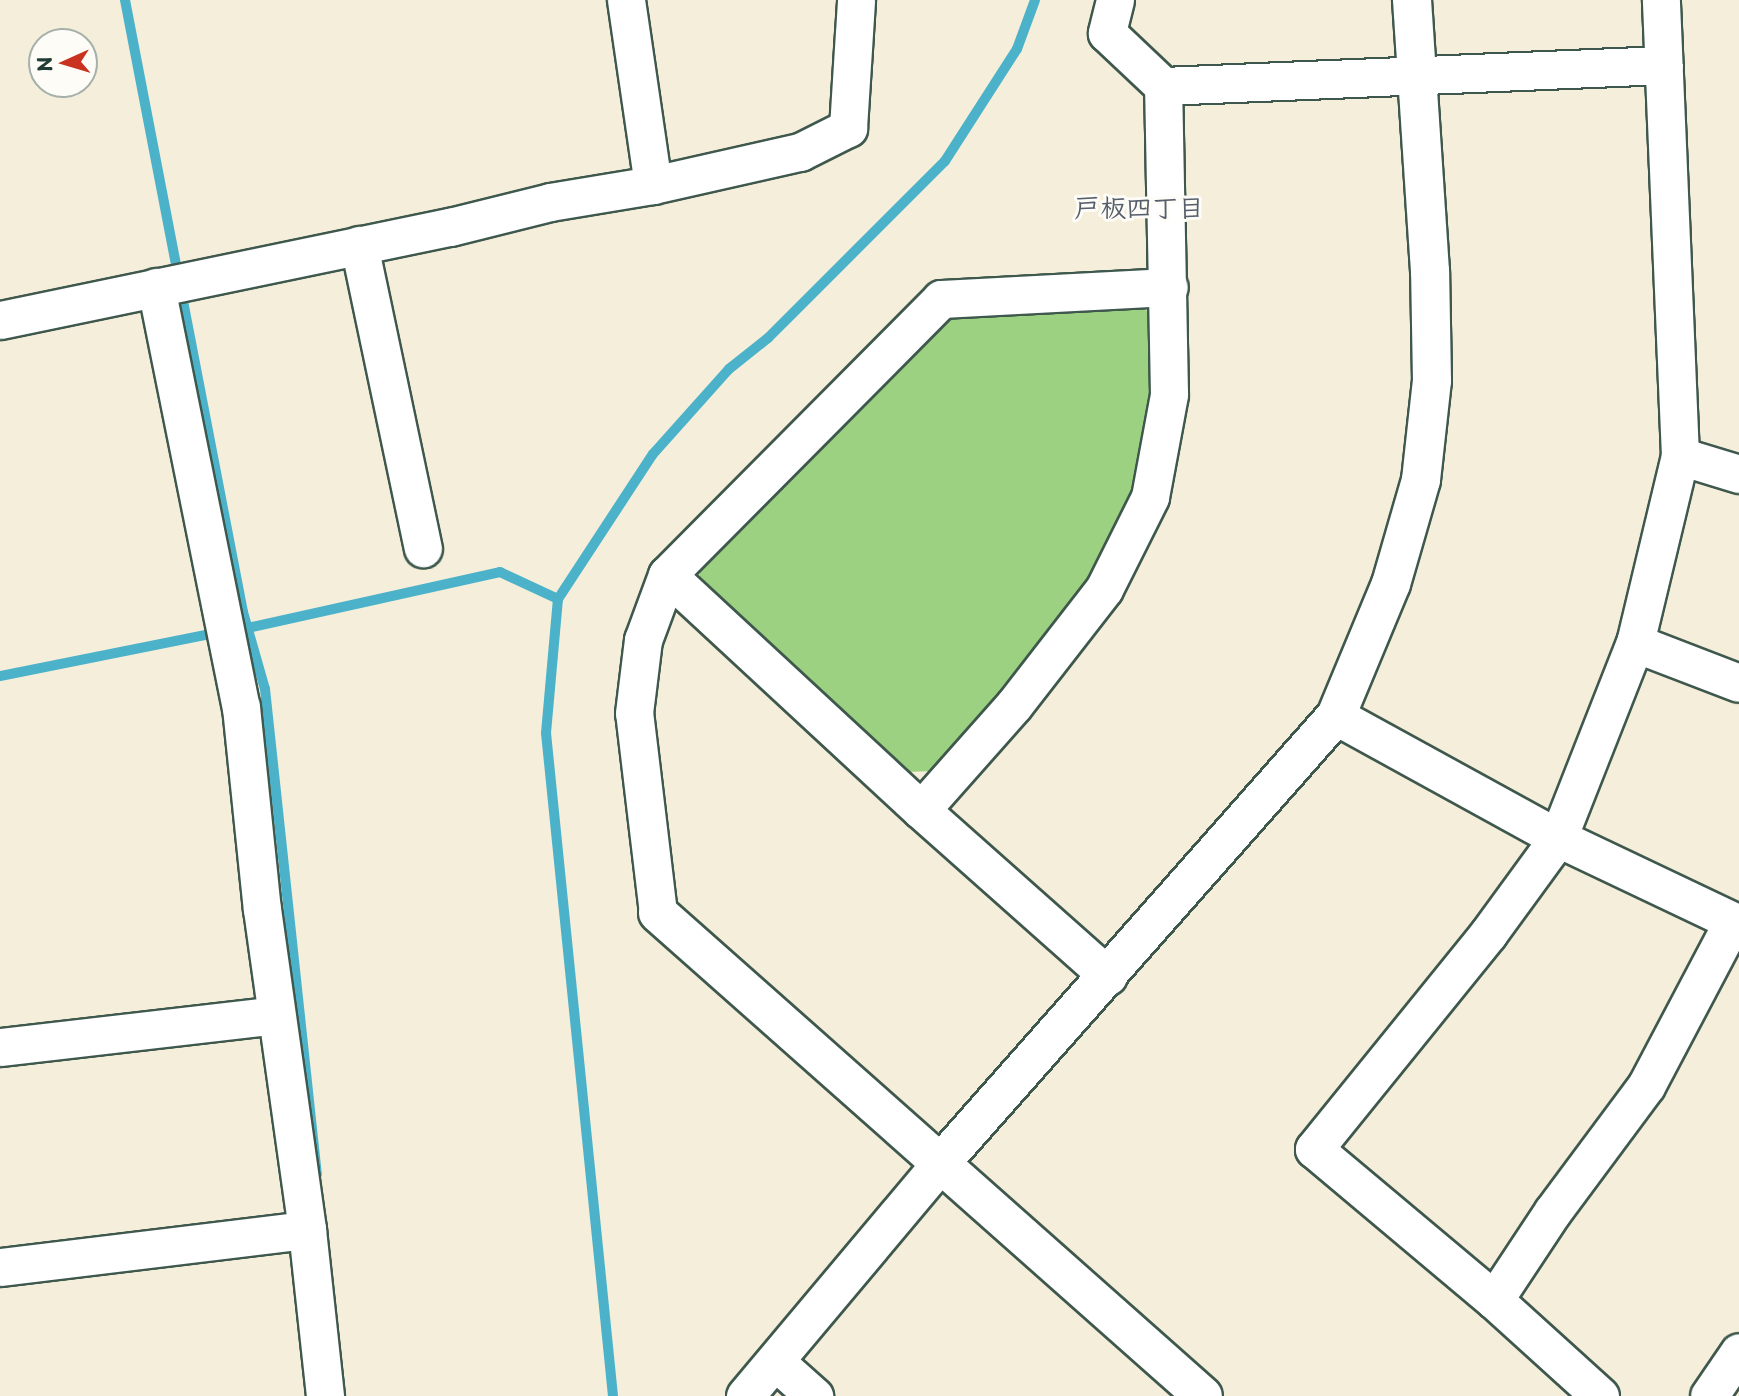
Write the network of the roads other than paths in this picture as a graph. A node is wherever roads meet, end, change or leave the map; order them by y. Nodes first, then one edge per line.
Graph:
1 (626, 0) edge
2 (856, 0) edge
3 (1115, 0) edge
4 (1412, 0) edge
5 (1661, 0) edge
6 (1664, 65) junction
7 (1415, 73) junction
8 (1163, 86) junction
9 (653, 185) junction
10 (359, 246) junction
11 (174, 283) junction
12 (1169, 287) junction
13 (0, 320) edge
14 (1680, 456) junction
15 (1739, 474) edge
16 (423, 548) dead end
17 (667, 575) junction
18 (1635, 643) junction
19 (1739, 683) edge
20 (1336, 716) junction
21 (921, 810) junction
22 (1558, 838) junction
23 (658, 913) joint
24 (1735, 923) edge
25 (1108, 976) junction
26 (275, 1015) junction
27 (0, 1047) edge
28 (939, 1165) junction
29 (307, 1230) junction
30 (0, 1267) edge
31 (1494, 1300) junction
32 (1739, 1352) edge
33 (777, 1363) junction
34 (325, 1396) edge
35 (746, 1396) edge
36 (814, 1396) edge
37 (1203, 1396) edge
38 (1600, 1396) edge
39 (1709, 1396) edge

1 - 9 street
2 - 9 street
3 - 8 street
4 - 7 street
5 - 6 street
6 - 7 street
6 - 14 street
7 - 8 street
7 - 20 street
8 - 12 street
9 - 10 street
10 - 11 street
10 - 16 street
11 - 13 street
11 - 26 street
12 - 17 street
12 - 21 street
14 - 15 street
14 - 18 street
17 - 21 street
17 - 23 street
18 - 19 street
18 - 22 street
20 - 22 street
20 - 25 street
21 - 25 street
22 - 24 street
22 - 31 street
23 - 28 street
24 - 31 street
25 - 28 street
26 - 27 street
26 - 29 street
28 - 33 street
28 - 37 street
29 - 30 street
29 - 34 street
31 - 38 street
32 - 39 street
33 - 35 street
33 - 36 street

